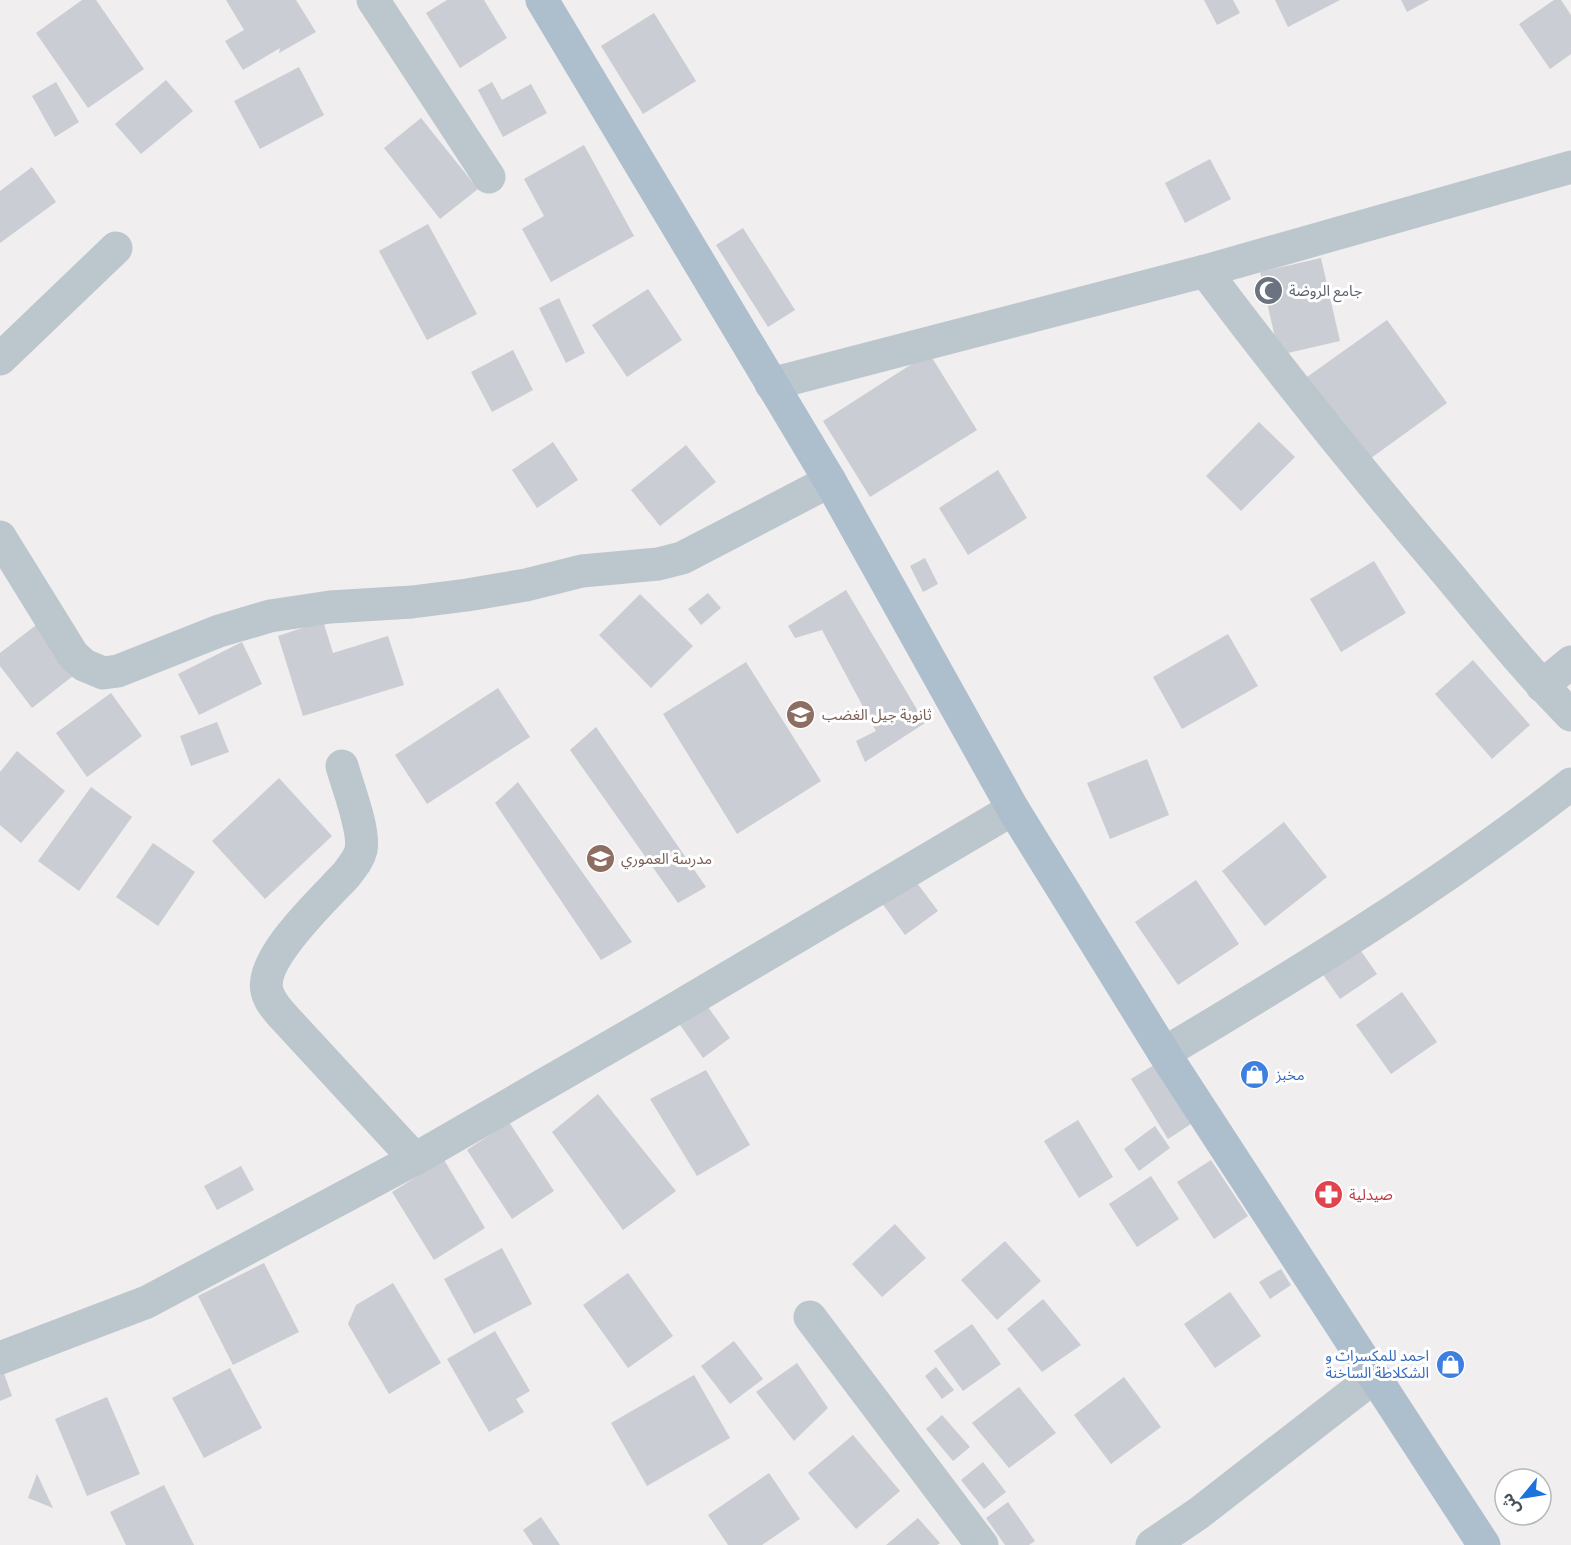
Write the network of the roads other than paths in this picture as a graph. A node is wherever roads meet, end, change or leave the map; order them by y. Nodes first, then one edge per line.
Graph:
1 (373, 0) edge
2 (542, 0) edge
3 (1571, 167) edge
4 (489, 177) dead end
5 (116, 248) dead end
6 (1205, 272) junction
7 (0, 359) edge
8 (771, 384) junction
9 (830, 481) junction
10 (0, 537) edge
11 (1571, 662) edge
12 (1542, 686) junction
13 (1571, 715) edge
14 (342, 766) dead end
15 (1571, 784) edge
16 (1013, 809) junction
17 (1164, 1053) junction
18 (415, 1159) junction
19 (810, 1317) dead end
20 (0, 1358) edge
21 (1374, 1377) junction
22 (982, 1545) edge
23 (1152, 1545) edge
24 (1484, 1545) edge

1 - 4 street
2 - 8 main road
3 - 6 street
5 - 7 street
6 - 8 street
6 - 12 street
8 - 9 main road
9 - 10 street
9 - 16 main road
11 - 12 street
12 - 13 street
14 - 18 street
15 - 17 street
16 - 17 main road
16 - 18 street
17 - 21 main road
18 - 20 street
19 - 22 street
21 - 23 street
21 - 24 main road

